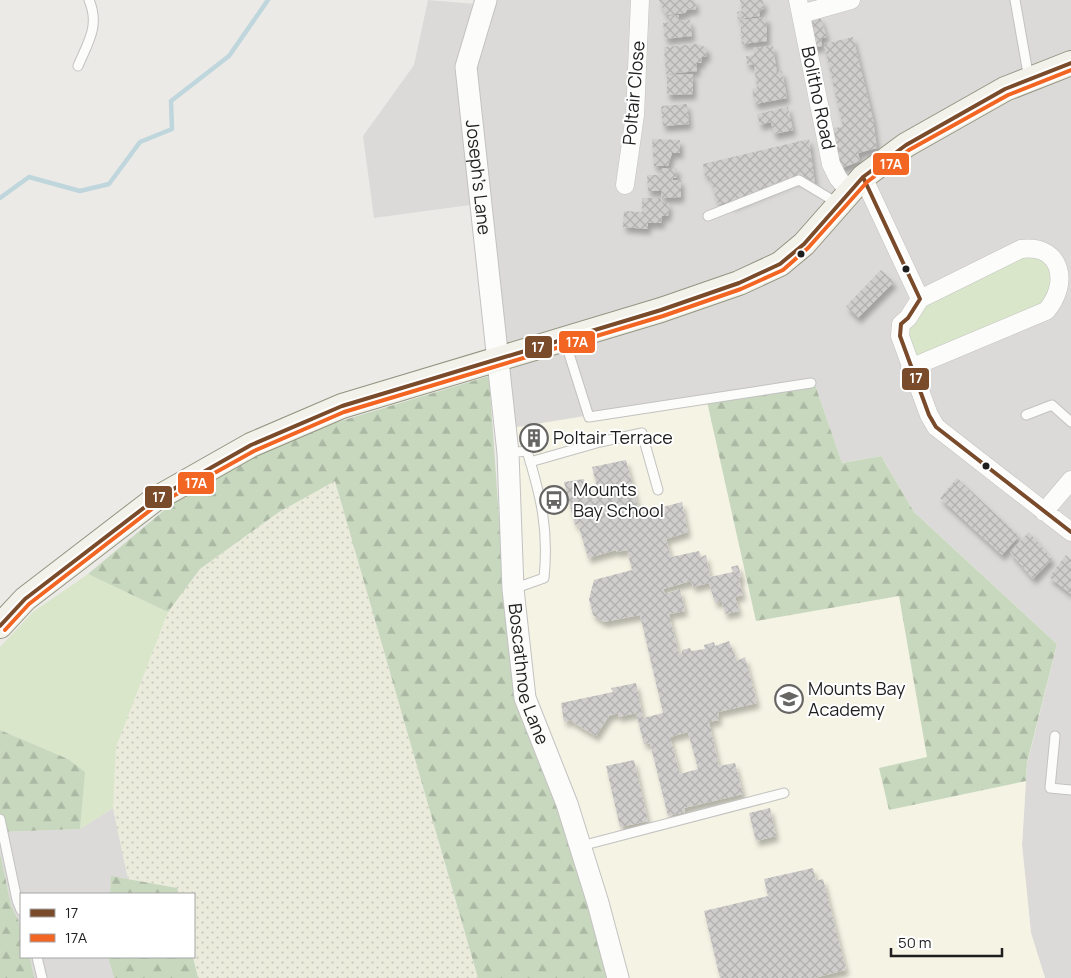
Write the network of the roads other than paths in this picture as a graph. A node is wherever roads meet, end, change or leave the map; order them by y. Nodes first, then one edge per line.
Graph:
1 (89, 0) edge
2 (486, 0) edge
3 (640, 0) edge
4 (851, 0) edge
5 (1015, 0) edge
6 (799, 7) edge
7 (1071, 63) edge
8 (78, 66) dead end
9 (1029, 80) junction
10 (624, 185) dead end
11 (850, 190) junction
12 (708, 216) dead end
13 (920, 299) junction
14 (564, 338) junction
15 (497, 358) junction
16 (910, 368) junction
17 (811, 383) dead end
18 (1026, 414) dead end
19 (1071, 422) edge
20 (508, 453) junction
21 (530, 462) junction
22 (1071, 480) edge
23 (658, 490) dead end
24 (1044, 512) junction
25 (1071, 532) edge
26 (513, 589) junction
27 (0, 626) edge
28 (1055, 736) dead end
29 (1071, 790) edge
30 (784, 793) dead end
31 (0, 819) edge
32 (580, 846) junction
33 (20, 908) edge
34 (38, 958) edge
35 (42, 978) edge
36 (618, 978) edge

1 - 8 lane
2 - 15 street, Joseph's Lane
3 - 10 street, Poltair Close
4 - 6 street
5 - 9 lane
6 - 11 street, Bolitho Road
7 - 9 main road
9 - 11 main road
11 - 12 lane
11 - 13 street, Bolitho Road
11 - 14 main road
13 - 16 street
13 - 16 street
14 - 15 main road
14 - 17 lane
15 - 20 street, Boscathnoe Lane
15 - 27 main road
16 - 24 street
18 - 19 lane
20 - 21 lane
20 - 26 street, Boscathnoe Lane
21 - 23 lane
21 - 26 lane
22 - 24 street
24 - 25 street
26 - 32 street, Boscathnoe Lane
28 - 29 lane
30 - 32 lane
31 - 33 lane
32 - 36 street, Boscathnoe Lane
34 - 35 lane

